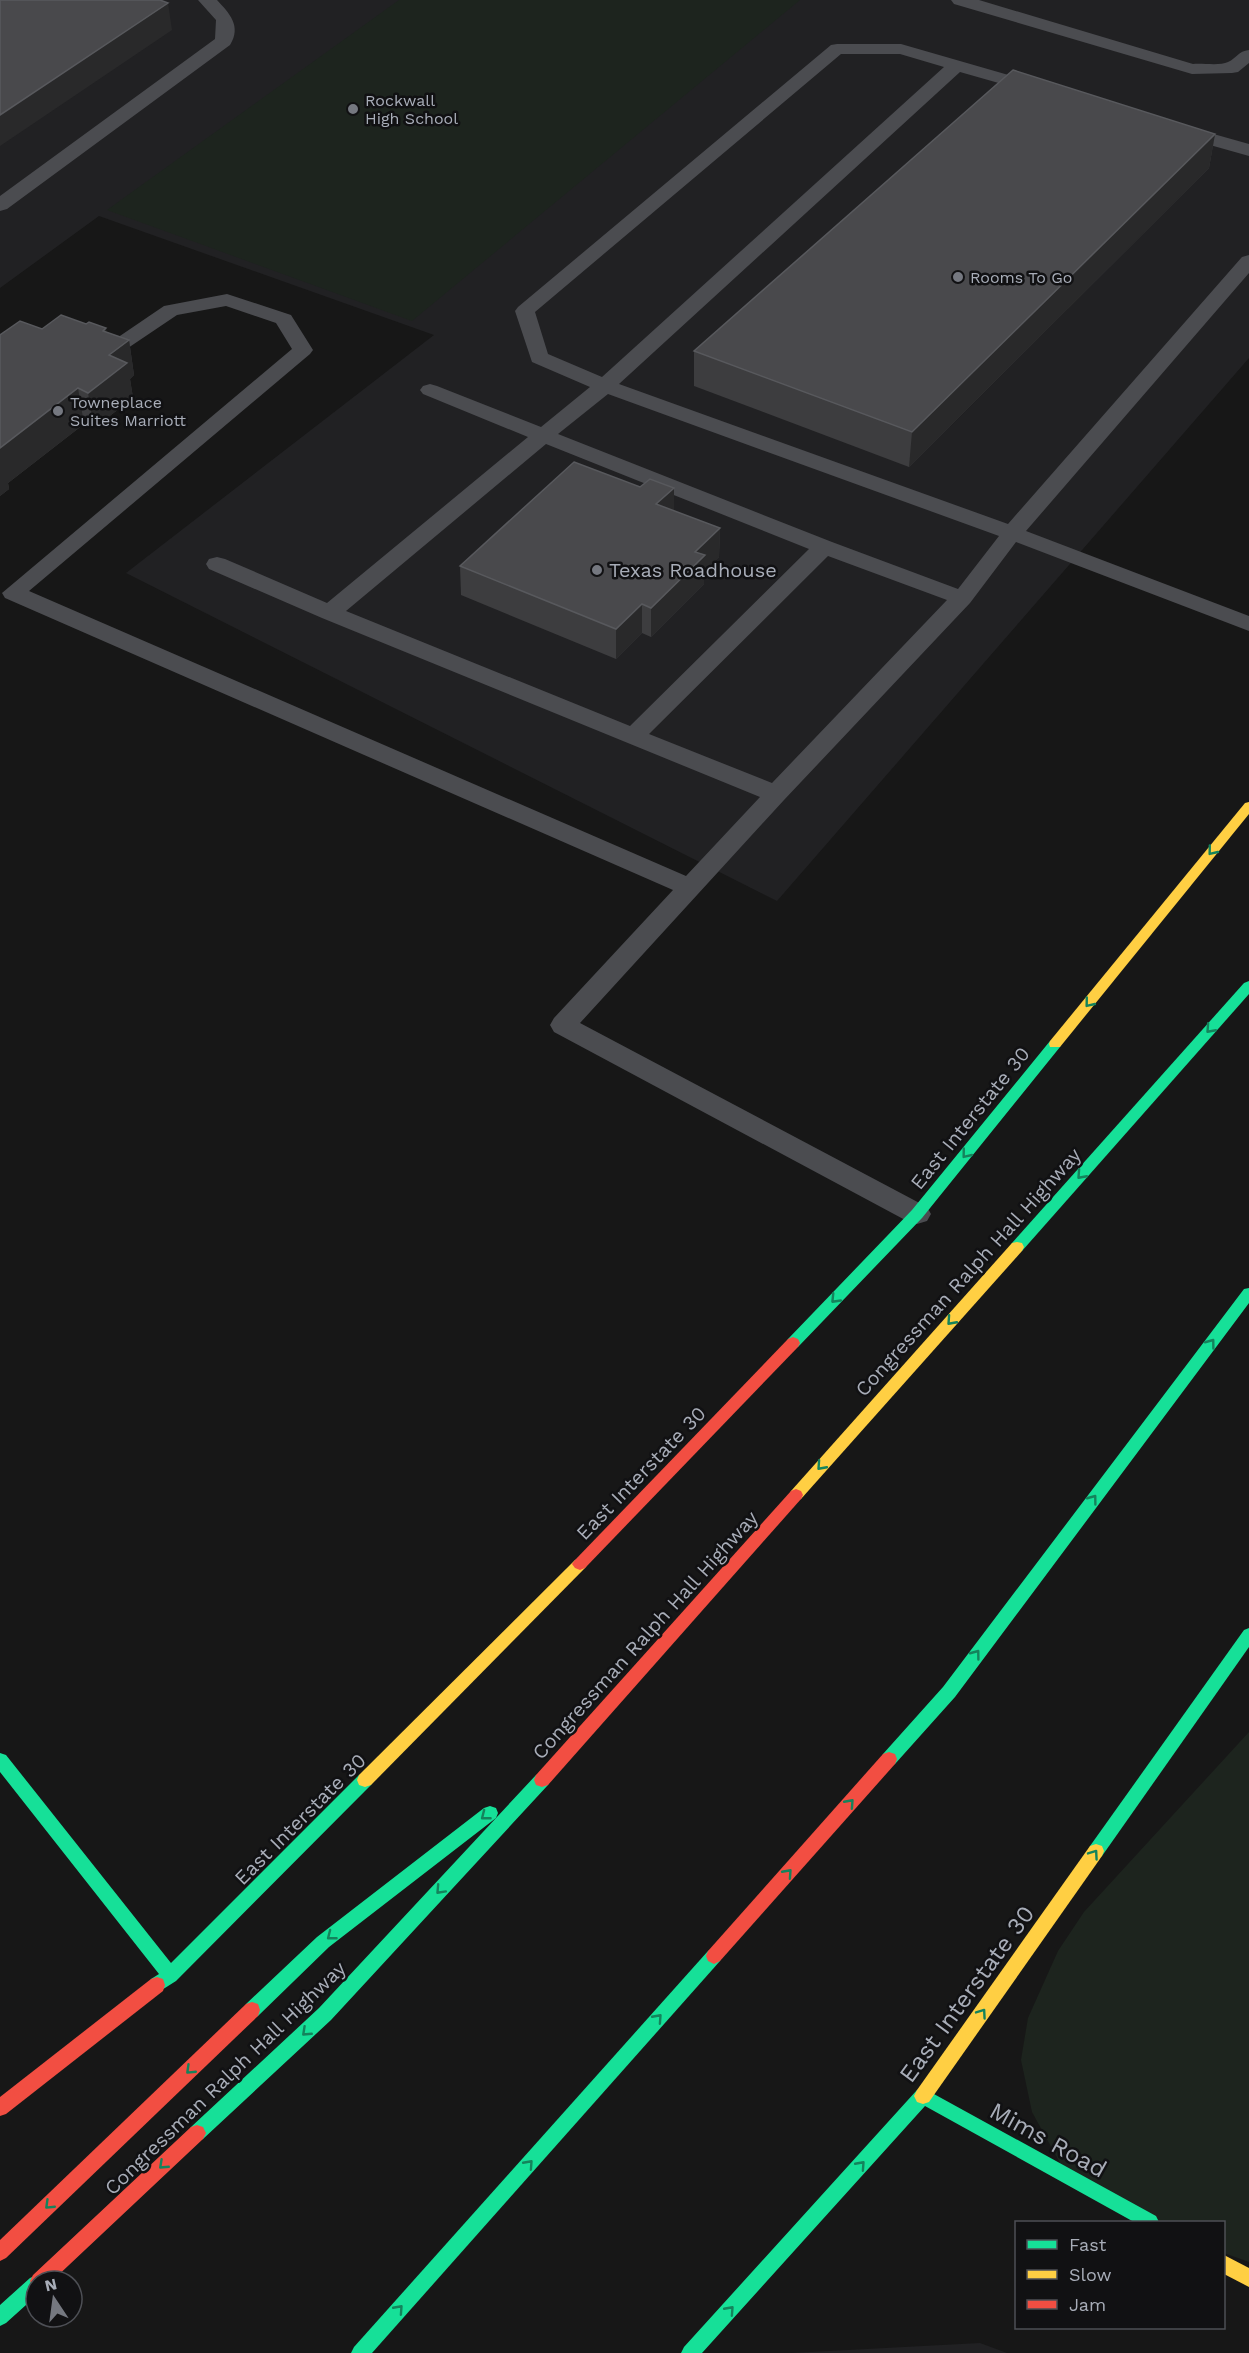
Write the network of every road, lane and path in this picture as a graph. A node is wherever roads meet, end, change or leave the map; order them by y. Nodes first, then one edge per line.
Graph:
1 (207, 0) edge
2 (960, 0) edge
3 (1248, 54) edge
4 (956, 66) junction
5 (1058, 95) edge
6 (1159, 124) edge
7 (1249, 150) edge
8 (0, 205) edge
9 (1249, 261) edge
10 (121, 344) edge
11 (605, 386) junction
12 (430, 390) dead end
13 (543, 435) junction
14 (1012, 533) junction
15 (824, 547) junction
16 (217, 564) dead end
17 (7, 598) edge
18 (962, 598) junction
19 (330, 613) junction
20 (1249, 624) edge
21 (633, 736) junction
22 (776, 794) junction
23 (1249, 806) edge
24 (690, 888) junction
25 (1249, 986) edge
26 (917, 1214) junction
27 (1249, 1293) edge
28 (1249, 1635) edge
29 (565, 1755) junction
30 (0, 1760) edge
31 (170, 1976) junction
32 (923, 2096) junction
33 (0, 2108) edge
34 (1146, 2221) edge
35 (0, 2252) edge
36 (1225, 2265) edge
37 (52, 2269) edge
38 (1249, 2278) edge
39 (24, 2295) edge
40 (0, 2317) edge
41 (360, 2353) edge
42 (690, 2353) edge

1 - 8 lane
2 - 3 lane
4 - 5 lane
4 - 11 lane
4 - 11 lane
6 - 7 lane
9 - 14 lane
10 - 17 lane
11 - 13 lane
11 - 14 lane
12 - 13 lane
13 - 15 lane
13 - 19 lane
14 - 18 lane
14 - 20 lane
15 - 18 lane
15 - 21 lane
16 - 19 lane
17 - 24 lane
18 - 22 lane
19 - 21 lane
21 - 22 lane
22 - 24 lane
23 -> 26 main road, East Interstate 30
24 - 26 lane
25 -> 29 main road, Congressman Ralph Hall Highway
26 -> 31 main road, East Interstate 30
41 -> 27 main road
32 -> 28 main road, East Interstate 30
29 -> 35 main road
29 -> 37 main road, Congressman Ralph Hall Highway
30 - 31 main road
31 - 33 main road, East Interstate 30
32 - 34 main road, Mims Road
42 -> 32 main road, East Interstate 30
36 - 38 main road
39 - 40 main road, Congressman Ralph Hall Highway

